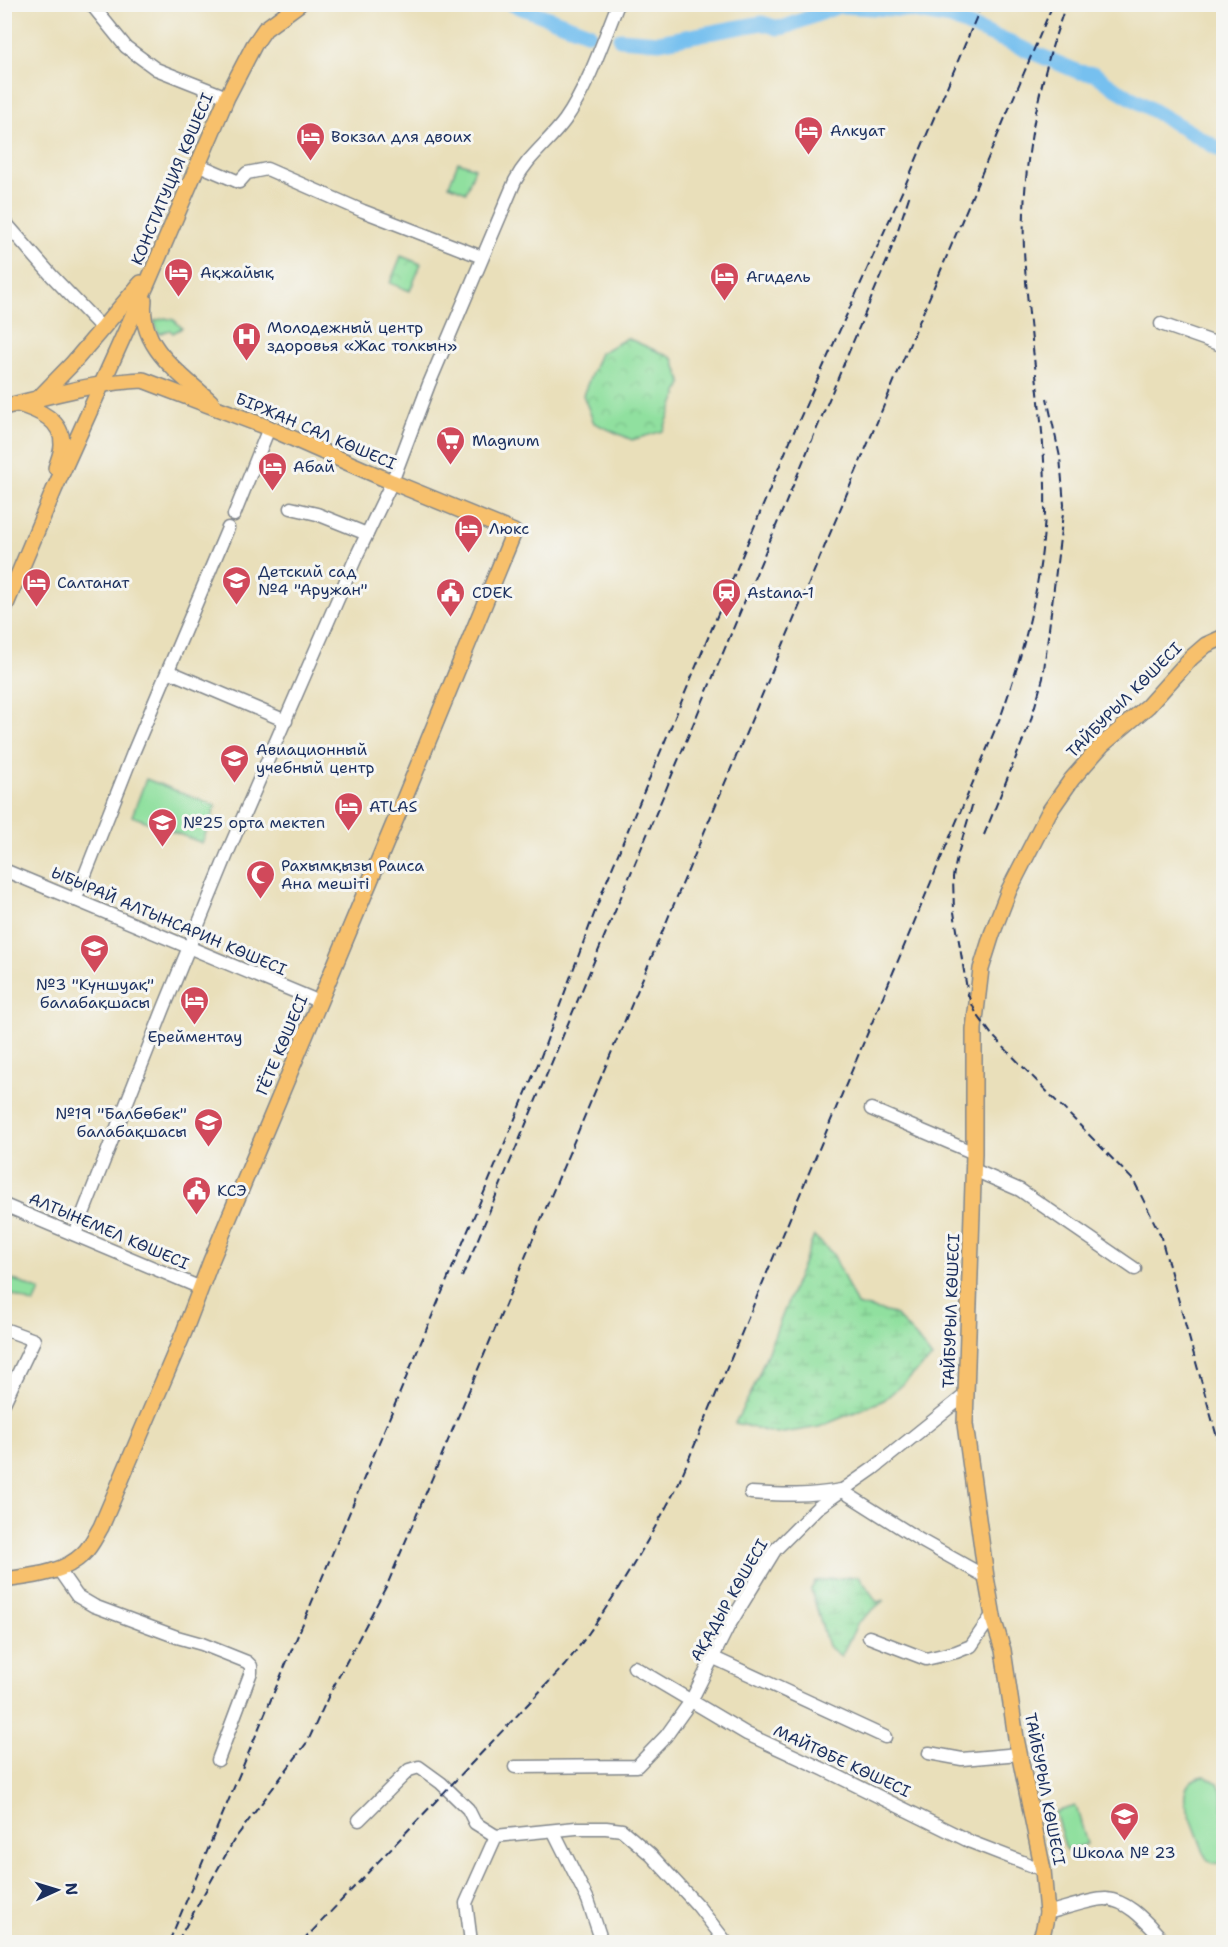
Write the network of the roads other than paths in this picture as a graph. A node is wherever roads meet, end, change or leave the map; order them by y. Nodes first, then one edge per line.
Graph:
1 (91, 4) edge
2 (299, 4) edge
3 (618, 4) edge
4 (227, 97) junction
5 (197, 164) junction
6 (4, 221) edge
7 (482, 257) junction
8 (153, 269) junction
9 (147, 284) junction
10 (1161, 324) dead end
11 (103, 329) junction
12 (1224, 346) edge
13 (101, 385) junction
14 (37, 400) junction
15 (11, 406) edge
16 (218, 408) junction
17 (268, 428) junction
18 (392, 482) junction
19 (291, 508) dead end
20 (45, 512) junction
21 (234, 515) dead end
22 (228, 528) dead end
23 (513, 532) joint
24 (367, 534) junction
25 (4, 609) edge
26 (1224, 637) edge
27 (168, 671) junction
28 (286, 721) junction
29 (4, 870) edge
30 (75, 900) junction
31 (189, 948) junction
32 (320, 1002) junction
33 (871, 1109) dead end
34 (974, 1153) junction
35 (974, 1170) junction
36 (4, 1205) edge
37 (75, 1234) junction
38 (1135, 1269) dead end
39 (201, 1288) junction
40 (4, 1329) edge
41 (965, 1395) junction
42 (4, 1403) edge
43 (841, 1490) junction
44 (751, 1493) dead end
45 (65, 1566) junction
46 (986, 1578) junction
47 (4, 1580) edge
48 (993, 1614) junction
49 (869, 1637) dead end
50 (714, 1658) junction
51 (634, 1667) dead end
52 (691, 1701) junction
53 (885, 1737) dead end
54 (929, 1753) dead end
55 (1019, 1754) junction
56 (218, 1760) dead end
57 (516, 1767) dead end
58 (359, 1820) dead end
59 (554, 1832) junction
60 (496, 1836) junction
61 (1043, 1870) junction
62 (1047, 1913) junction
63 (471, 1942) edge
64 (602, 1942) edge
65 (726, 1942) edge
66 (1038, 1942) edge
67 (1165, 1942) edge

1 - 4 street
2 - 4 main road, КОНСТИТУЦИЯ КӨШЕСІ
3 - 7 street
4 - 5 main road, КОНСТИТУЦИЯ КӨШЕСІ
5 - 7 street
5 - 8 main road, КОНСТИТУЦИЯ КӨШЕСІ
6 - 11 street
7 - 18 street
8 - 9 main road, КОНСТИТУЦИЯ КӨШЕСІ
8 - 11 main road
9 - 13 main road, КОНСТИТУЦИЯ КӨШЕСІ
9 - 16 main road
10 - 12 street
11 - 14 main road
13 - 14 main road, БІРЖАН САЛ КӨШЕСІ
13 - 16 main road, БІРЖАН САЛ КӨШЕСІ
13 - 20 main road, КОНСТИТУЦИЯ КӨШЕСІ
14 - 15 main road, БІРЖАН САЛ КӨШЕСІ
15 - 20 main road
16 - 17 main road, БІРЖАН САЛ КӨШЕСІ
17 - 18 main road, БІРЖАН САЛ КӨШЕСІ
17 - 21 street
18 - 23 main road, БІРЖАН САЛ КӨШЕСІ
18 - 24 street
19 - 24 street
20 - 25 main road
22 - 27 street
23 - 32 main road, ГЁТЕ КӨШЕСІ
24 - 28 street
26 - 34 main road, ТАЙБУРЫЛ КӨШЕСІ
27 - 28 street
27 - 30 street
28 - 31 street
29 - 30 street, ЫБЫРАЙ АЛТЫНСАРИН КӨШЕСІ
30 - 31 street, ЫБЫРАЙ АЛТЫНСАРИН КӨШЕСІ
31 - 32 street, ЫБЫРАЙ АЛТЫНСАРИН КӨШЕСІ
31 - 37 street
32 - 39 main road, ГЁТЕ КӨШЕСІ
33 - 34 street
34 - 35 main road, ТАЙБУРЫЛ КӨШЕСІ
35 - 38 street
35 - 41 main road, ТАЙБУРЫЛ КӨШЕСІ
36 - 37 street, АЛТЫНЕМЕЛ КӨШЕСІ
37 - 39 street, АЛТЫНЕМЕЛ КӨШЕСІ
39 - 45 main road, ГЁТЕ КӨШЕСІ
40 - 42 street
41 - 43 street, АҚАДЫР КӨШЕСІ
41 - 46 main road, ТАЙБУРЫЛ КӨШЕСІ
43 - 44 street
43 - 46 street
43 - 50 street, АҚАДЫР КӨШЕСІ
45 - 47 main road
45 - 56 street
46 - 48 main road, ТАЙБУРЫЛ КӨШЕСІ
48 - 49 street
48 - 55 main road, ТАЙБУРЫЛ КӨШЕСІ
50 - 52 street, АҚАДЫР КӨШЕСІ
50 - 53 street
51 - 52 street, МАЙТӨБЕ КӨШЕСІ
52 - 57 street, АҚАДЫР КӨШЕСІ
52 - 61 street, МАЙТӨБЕ КӨШЕСІ
54 - 55 street
55 - 61 main road, ТАЙБУРЫЛ КӨШЕСІ
58 - 60 street
59 - 60 street
59 - 64 street
59 - 65 street
60 - 63 street
61 - 62 main road, ТАЙБУРЫЛ КӨШЕСІ
62 - 66 main road
62 - 67 street

